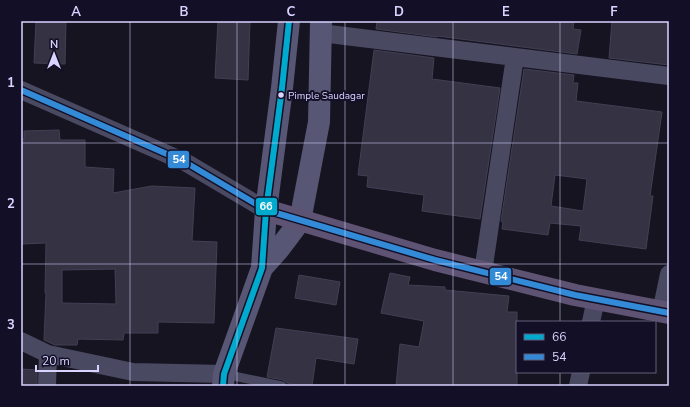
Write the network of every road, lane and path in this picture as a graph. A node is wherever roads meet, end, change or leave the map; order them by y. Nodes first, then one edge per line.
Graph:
1 (289, 21) edge
2 (321, 27) edge
3 (515, 57) junction
4 (669, 76) edge
5 (21, 90) edge
6 (266, 210) junction
7 (300, 221) junction
8 (262, 268) junction
9 (483, 272) junction
10 (669, 274) edge
11 (596, 299) junction
12 (665, 312) edge
13 (591, 321) edge
14 (21, 341) edge
15 (48, 354) junction
16 (581, 373) edge
17 (132, 379) edge
18 (223, 380) edge
19 (47, 386) edge
20 (282, 386) edge
21 (578, 386) edge

1 - 6 main road
2 - 3 street
2 - 7 main road
3 - 4 street
3 - 9 street
5 - 6 street
6 - 7 main road
6 - 8 main road
7 - 8 main road
7 - 9 main road
8 - 18 main road
9 - 11 main road
10 - 12 street
11 - 12 main road
11 - 13 street
14 - 15 street
15 - 17 street
15 - 19 street
16 - 21 street
17 - 18 street
18 - 20 lane

